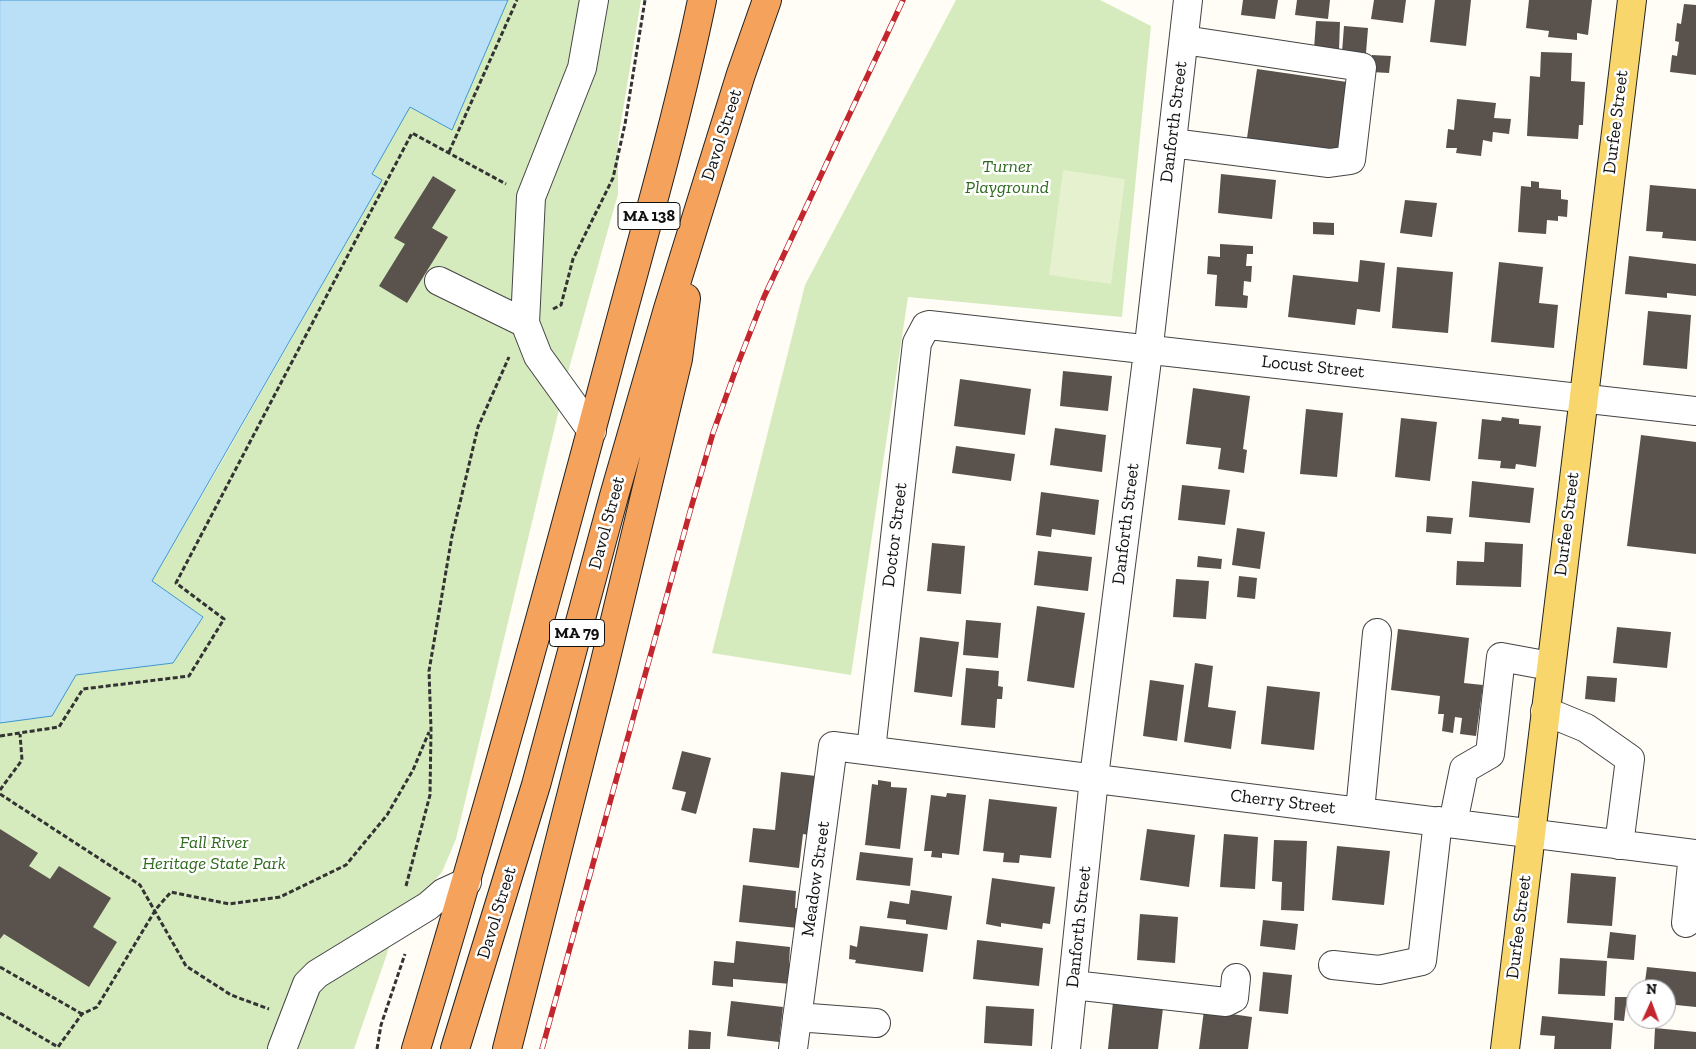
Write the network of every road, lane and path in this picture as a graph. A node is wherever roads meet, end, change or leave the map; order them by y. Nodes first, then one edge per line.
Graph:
1 (517, 0) edge
2 (594, 0) edge
3 (645, 0) edge
4 (702, 0) edge
5 (767, 0) edge
6 (1188, 0) edge
7 (1632, 0) edge
8 (1184, 40) junction
9 (1172, 142) junction
10 (448, 152) junction
11 (531, 197) junction
12 (696, 215) junction
13 (438, 281) dead end
14 (525, 323) junction
15 (929, 325) joint
16 (1148, 349) junction
17 (1582, 398) junction
18 (1696, 412) edge
19 (592, 431) junction
20 (1377, 633) dead end
21 (1550, 666) junction
22 (1545, 711) junction
23 (431, 729) junction
24 (20, 734) junction
25 (0, 736) edge
26 (871, 750) junction
27 (1094, 778) junction
28 (0, 790) edge
29 (0, 794) edge
30 (1360, 812) junction
31 (1445, 822) junction
32 (1530, 833) junction
33 (1619, 844) junction
34 (1694, 854) edge
35 (467, 882) junction
36 (407, 893) dead end
37 (156, 909) junction
38 (1686, 923) dead end
39 (406, 950) dead end
40 (1333, 965) dead end
41 (0, 967) edge
42 (1236, 978) dead end
43 (1073, 985) junction
44 (0, 1013) edge
45 (82, 1014) junction
46 (797, 1018) junction
47 (294, 1019) junction
48 (876, 1023) dead end
49 (282, 1049) edge
50 (377, 1049) edge
51 (416, 1049) edge
52 (455, 1049) edge
53 (507, 1049) edge
54 (793, 1049) edge
55 (1066, 1049) edge
56 (1505, 1049) edge

1 - 10 path
2 - 11 street
3 - 14 path
4 - 19 highway, MA 138
5 - 12 highway, Davol Street
6 - 8 street, Danforth Street
7 - 17 main road, Durfee Street
8 - 9 street, Danforth Street
8 - 9 street
9 - 16 street, Danforth Street
10 - 11 path
10 - 24 path
11 - 14 street
12 - 52 highway, Davol Street / MA 79
12 - 53 highway
13 - 14 street
14 - 19 street
14 - 23 path
15 - 16 street, Locust Street
15 - 26 street, Doctor Street
16 - 17 street, Locust Street
16 - 27 street, Danforth Street
17 - 18 street, Locust Street
17 - 21 main road, Durfee Street
19 - 35 highway, MA 79
20 - 30 street
21 - 22 main road, Durfee Street
21 - 31 street
22 - 32 main road, Durfee Street
22 - 33 street
23 - 36 path
23 - 37 path
24 - 25 path
24 - 28 path
26 - 27 street, Cherry Street
26 - 46 street, Meadow Street
27 - 30 street, Cherry Street
27 - 43 street, Danforth Street
29 - 37 path
30 - 31 street, Cherry Street
31 - 32 street, Cherry Street
31 - 40 street
32 - 33 street, Cherry Street
32 - 56 main road, Durfee Street
33 - 34 street, Cherry Street
34 - 38 street
35 - 47 street
35 - 51 highway, MA 79
37 - 45 path
37 - 47 path
39 - 50 path
41 - 45 path
42 - 43 street
43 - 55 street, Danforth Street
44 - 45 path
46 - 48 street
46 - 54 street, Meadow Street
47 - 49 street

